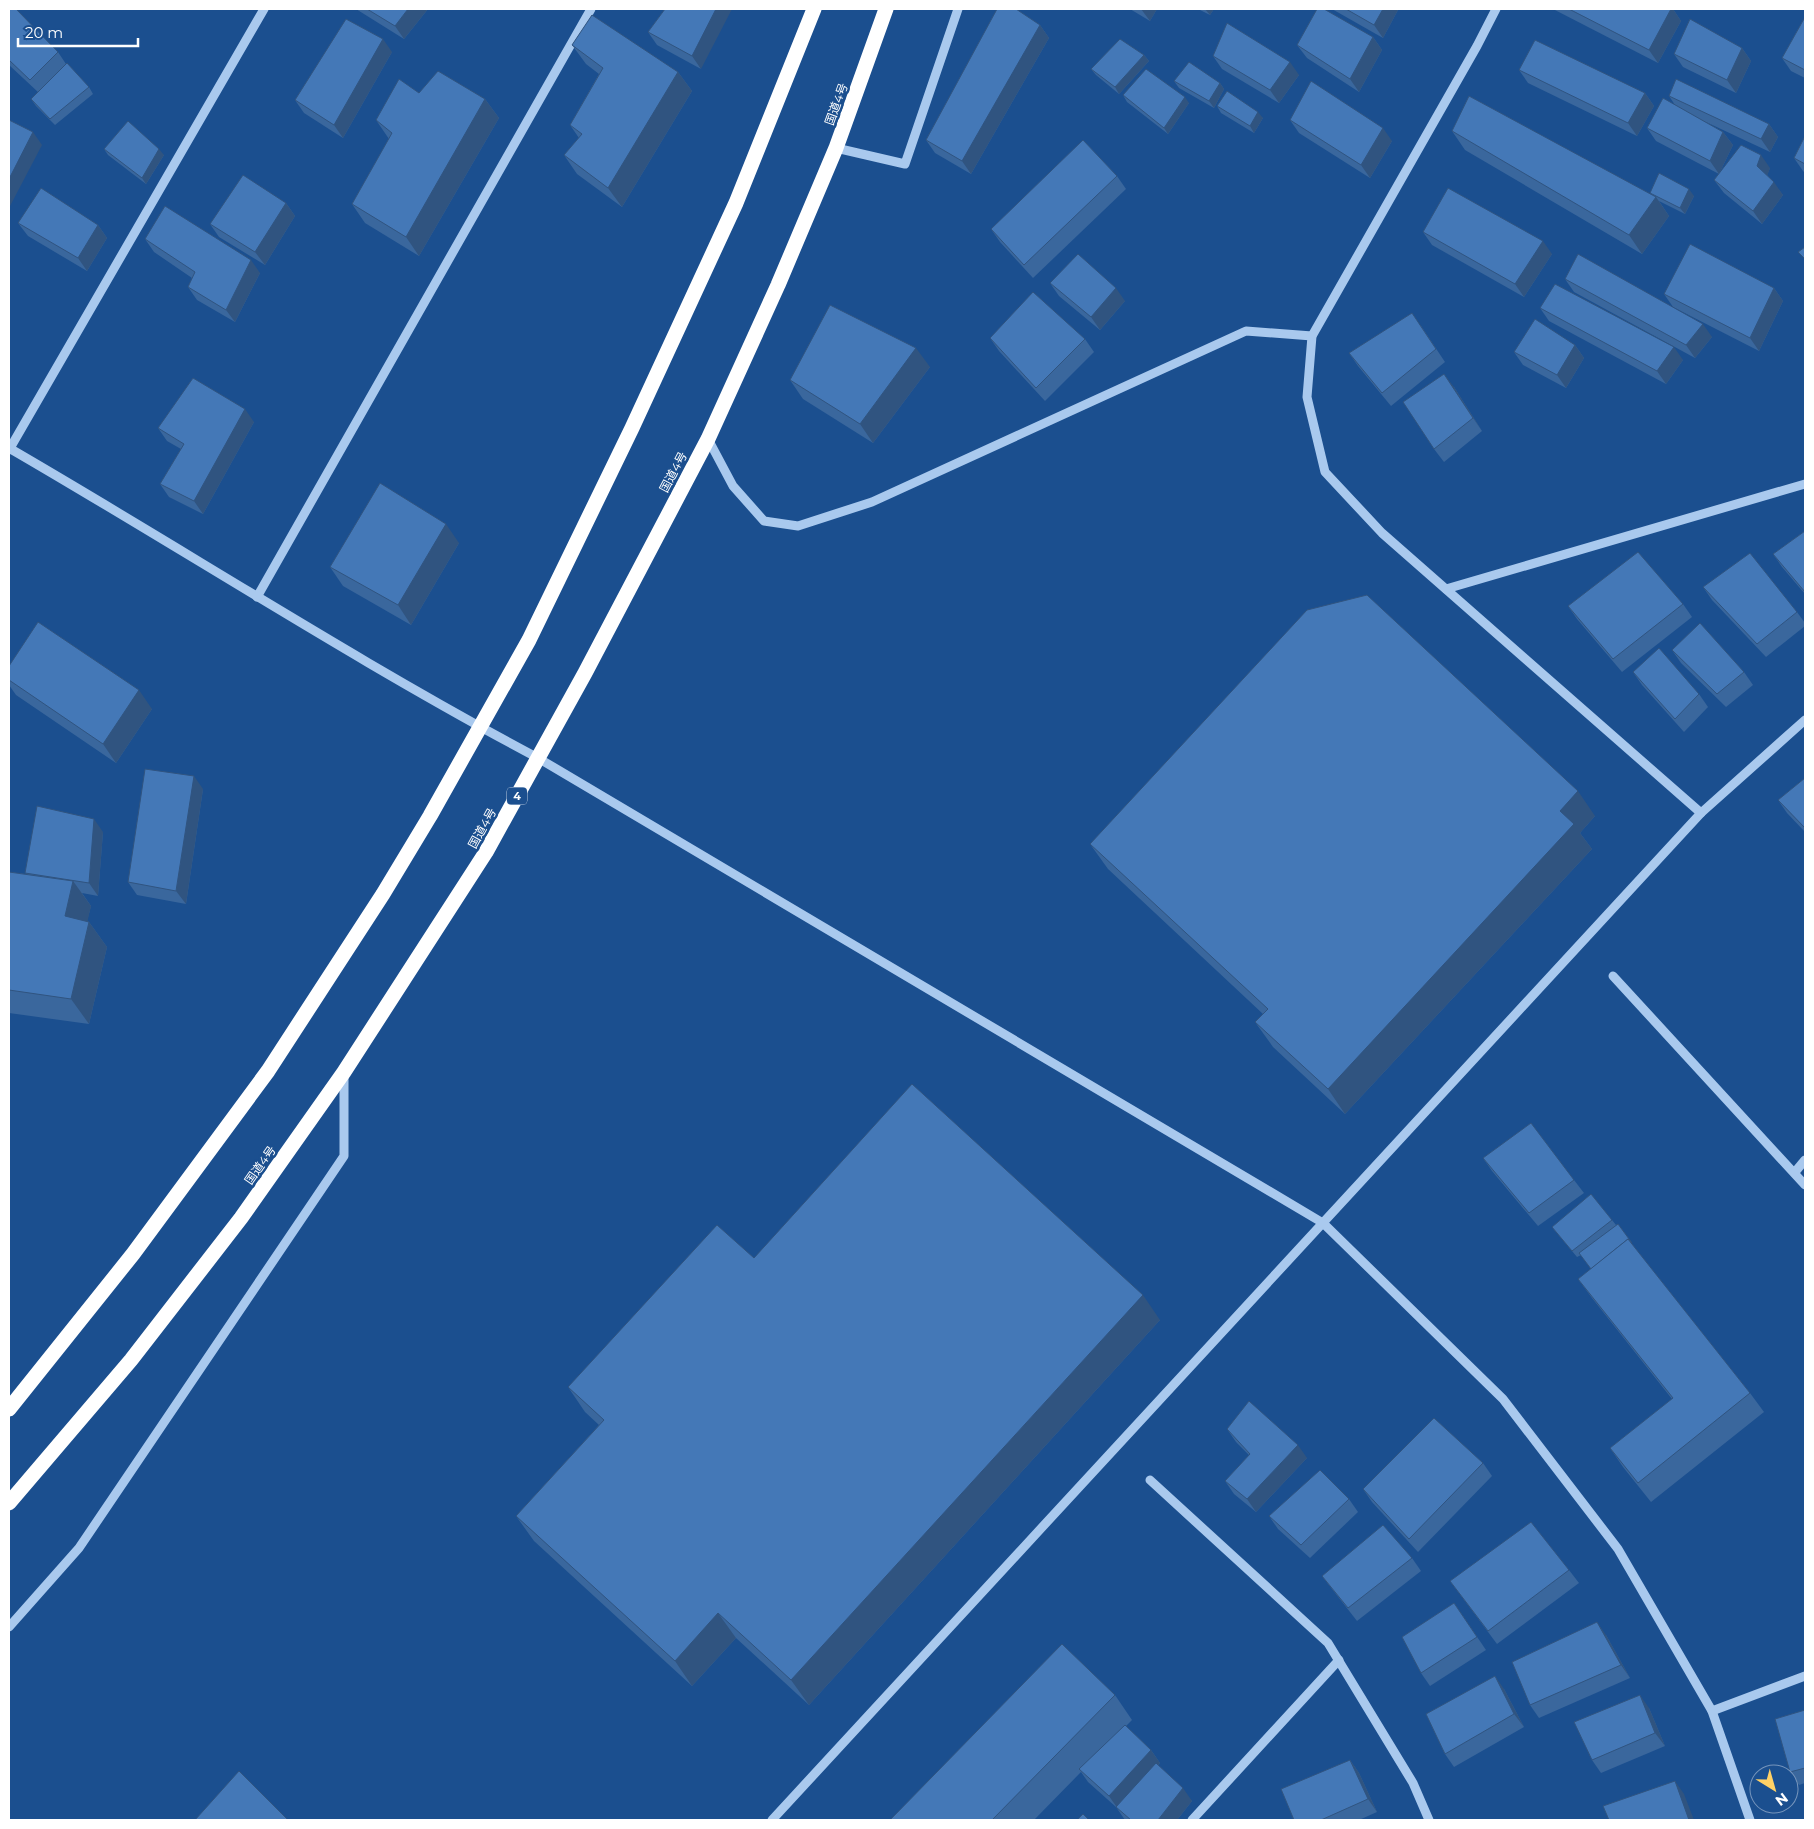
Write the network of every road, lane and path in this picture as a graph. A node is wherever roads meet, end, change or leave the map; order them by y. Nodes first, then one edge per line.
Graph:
1 (264, 9) edge
2 (591, 9) edge
3 (814, 9) edge
4 (886, 9) edge
5 (958, 9) edge
6 (1496, 9) edge
7 (836, 148) junction
8 (1312, 336) junction
9 (708, 439) junction
10 (9, 449) edge
11 (1805, 484) edge
12 (1446, 589) junction
13 (257, 597) junction
14 (1805, 720) edge
15 (480, 727) junction
16 (538, 758) junction
17 (1701, 813) junction
18 (1613, 976) dead end
19 (344, 1072) junction
20 (1805, 1160) edge
21 (1794, 1172) junction
22 (1805, 1185) edge
23 (1323, 1223) junction
24 (9, 1410) edge
25 (1150, 1480) dead end
26 (9, 1503) edge
27 (9, 1627) edge
28 (1339, 1660) junction
29 (1805, 1676) edge
30 (1712, 1711) junction
31 (772, 1820) edge
32 (1192, 1820) edge
33 (1428, 1820) edge
34 (1750, 1820) edge

1 - 10 street
2 - 13 street
3 - 15 highway
4 - 7 highway, 国道4号 / 4
5 - 7 street
6 - 8 street
7 - 9 highway, 国道4号 / 4
8 - 9 street
8 - 12 street
9 - 16 highway, 国道4号 / 4
10 - 13 street
11 - 12 street
12 - 17 street
13 - 15 street
14 - 17 street
15 - 16 street
15 - 24 highway
16 - 19 highway, 国道4号 / 4
16 - 23 street
17 - 23 street
18 - 21 street
19 - 26 highway, 国道4号 / 4
19 - 27 street
20 - 21 street
21 - 22 street
23 - 30 street
23 - 31 street
25 - 28 street
28 - 32 street
28 - 33 street
29 - 30 street
30 - 34 street

